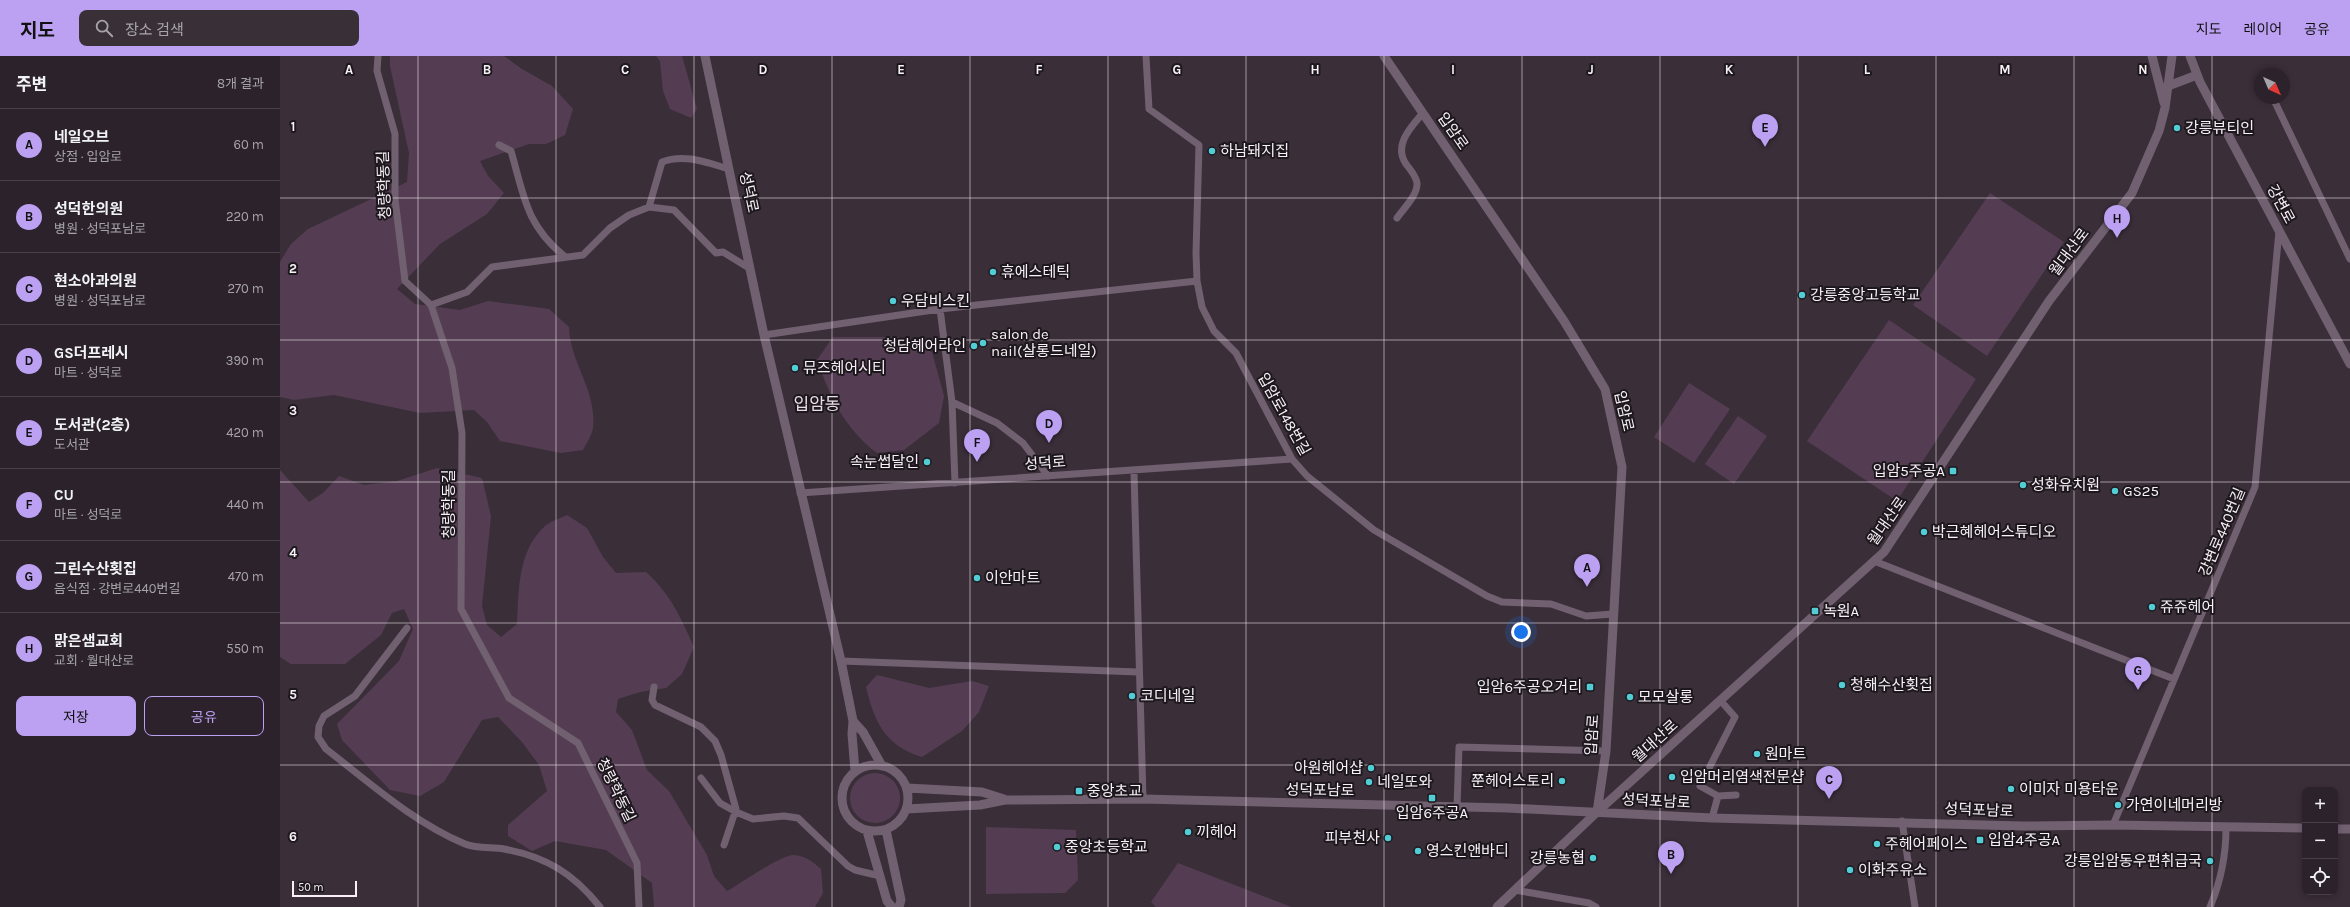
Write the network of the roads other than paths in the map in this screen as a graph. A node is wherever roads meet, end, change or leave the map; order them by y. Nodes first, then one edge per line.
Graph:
1 (378, 56) edge
2 (705, 56) edge
3 (1146, 56) edge
4 (1384, 56) edge
5 (2152, 56) edge
6 (2172, 56) edge
7 (2190, 56) edge
8 (2197, 75) junction
9 (2168, 86) junction
10 (2275, 104) edge
11 (2165, 108) junction
12 (1423, 113) junction
13 (499, 145) dead end
14 (729, 169) junction
15 (649, 207) junction
16 (1397, 218) dead end
17 (2279, 231) junction
18 (564, 256) junction
19 (2350, 259) edge
20 (749, 268) junction
21 (1197, 281) junction
22 (431, 305) junction
23 (940, 309) junction
24 (764, 334) junction
25 (2350, 364) edge
26 (952, 402) junction
27 (1292, 459) junction
28 (1134, 472) junction
29 (1048, 476) junction
30 (955, 483) junction
31 (800, 493) junction
32 (1874, 561) junction
33 (1612, 614) junction
34 (407, 628) dead end
35 (841, 661) junction
36 (1138, 672) junction
37 (2174, 678) junction
38 (654, 687) dead end
39 (1720, 700) junction
40 (853, 721) junction
41 (1606, 751) junction
42 (882, 766) junction
43 (855, 771) junction
44 (702, 778) dead end
45 (907, 788) junction
46 (1736, 795) dead end
47 (1718, 796) junction
48 (1143, 799) junction
49 (1005, 800) junction
50 (1457, 807) junction
51 (906, 810) junction
52 (736, 812) junction
53 (1597, 812) junction
54 (1712, 818) junction
55 (1902, 821) junction
56 (2113, 824) junction
57 (2226, 828) junction
58 (2302, 828) edge
59 (2338, 828) edge
60 (2350, 829) edge
61 (886, 830) junction
62 (866, 831) junction
63 (724, 845) dead end
64 (880, 876) junction
65 (1515, 890) junction
66 (600, 907) edge
67 (639, 907) edge
68 (892, 907) edge
69 (899, 907) edge
70 (1497, 907) edge
71 (1596, 907) edge
72 (1915, 907) edge
73 (2210, 907) edge

1 - 22 street, 청량학동길
2 - 14 street, 성덕로
3 - 21 street, 입암로148번길
4 - 12 street, 입암로
5 - 11 street
6 - 9 street, 월대산로
7 - 8 street, 강변로
8 - 9 street
8 - 17 street, 강변로
9 - 11 street, 월대산로
10 - 19 street
11 - 32 street, 월대산로
12 - 16 street
12 - 33 street, 입암로
13 - 18 street
14 - 15 street
14 - 20 street, 성덕로
15 - 18 street
15 - 20 street
17 - 25 street, 강변로
17 - 37 street, 강변로440번길
18 - 22 street
20 - 24 street, 성덕로
21 - 23 street
21 - 27 street, 입암로148번길
22 - 67 street, 청량학동길
23 - 24 street
23 - 26 street
24 - 31 street, 성덕로
26 - 29 street
26 - 30 street
27 - 28 street, 성덕로
27 - 33 street, 입암로148번길
28 - 29 street, 성덕로
28 - 36 street
29 - 30 street, 성덕로
30 - 31 street, 성덕로
31 - 35 street, 성덕로
32 - 37 street
32 - 39 street, 월대산로
33 - 41 street, 입암로
34 - 66 street
35 - 36 street
35 - 40 street, 성덕로
36 - 48 street
37 - 56 street, 강변로440번길
38 - 52 street
39 - 47 street
39 - 53 street, 월대산로
40 - 42 street
40 - 43 street, 성덕로
41 - 50 street
41 - 53 street, 입암로
42 - 43 street
42 - 45 street
43 - 62 street
44 - 52 street
45 - 49 street
45 - 51 street
46 - 47 street
47 - 54 street
48 - 49 street, 성덕포남로
48 - 50 street, 성덕포남로
49 - 51 street
50 - 53 street, 성덕포남로
51 - 61 street
52 - 63 street
52 - 64 street
53 - 54 street, 성덕포남로
53 - 65 street, 월대산로
54 - 55 street, 성덕포남로
55 - 56 street, 성덕포남로
55 - 72 street
56 - 57 street, 성덕포남로
57 - 58 street, 성덕포남로
57 - 73 street
59 - 60 street
61 - 62 street
61 - 69 street
62 - 64 street
64 - 68 street
65 - 70 street, 월대산로
65 - 71 street

